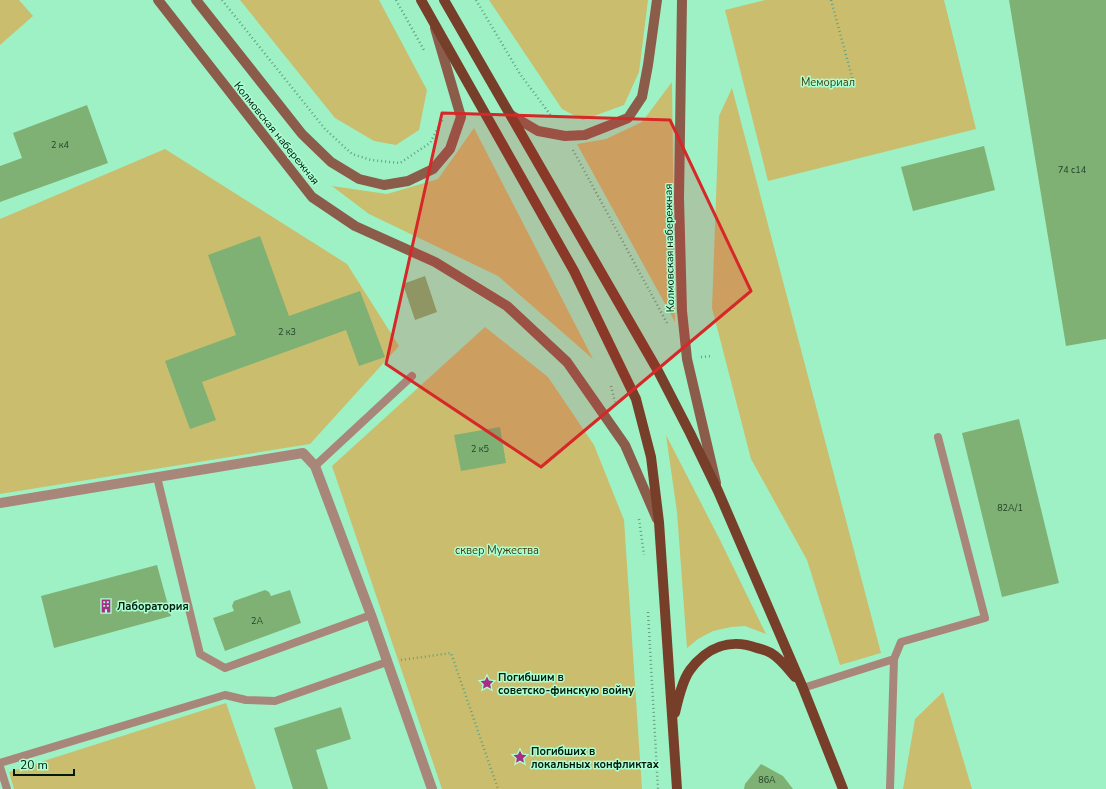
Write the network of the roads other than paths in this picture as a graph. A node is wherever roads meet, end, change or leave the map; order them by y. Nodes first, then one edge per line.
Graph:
1 (158, 0) edge
2 (196, 0) edge
3 (421, 0) edge
4 (444, 0) edge
5 (657, 0) edge
6 (682, 0) edge
7 (432, 18) junction
8 (511, 115) junction
9 (412, 376) dead end
10 (938, 437) dead end
11 (315, 466) junction
12 (157, 477) junction
13 (718, 491) junction
14 (0, 503) edge
15 (659, 522) junction
16 (371, 615) junction
17 (894, 659) junction
18 (387, 662) junction
19 (803, 688) junction
20 (673, 724) junction
21 (0, 763) edge
22 (0, 767) edge
23 (7, 789) edge
24 (432, 789) edge
25 (677, 789) edge
26 (843, 789) edge
27 (890, 789) edge

1 - 15 main road, Колмовская набережная
2 - 7 main road, Колмовская набережная
3 - 7 main road
4 - 8 main road
5 - 8 main road
6 - 13 main road, Колмовская набережная
7 - 15 main road
8 - 13 main road
9 - 11 lane
10 - 17 lane
11 - 12 street
11 - 16 street
12 - 14 street
12 - 16 lane
13 - 19 main road
15 - 20 main road
16 - 18 street
17 - 19 lane
17 - 27 lane
18 - 21 lane
18 - 24 street
19 - 20 main road
19 - 26 main road
20 - 25 main road
22 - 23 lane

